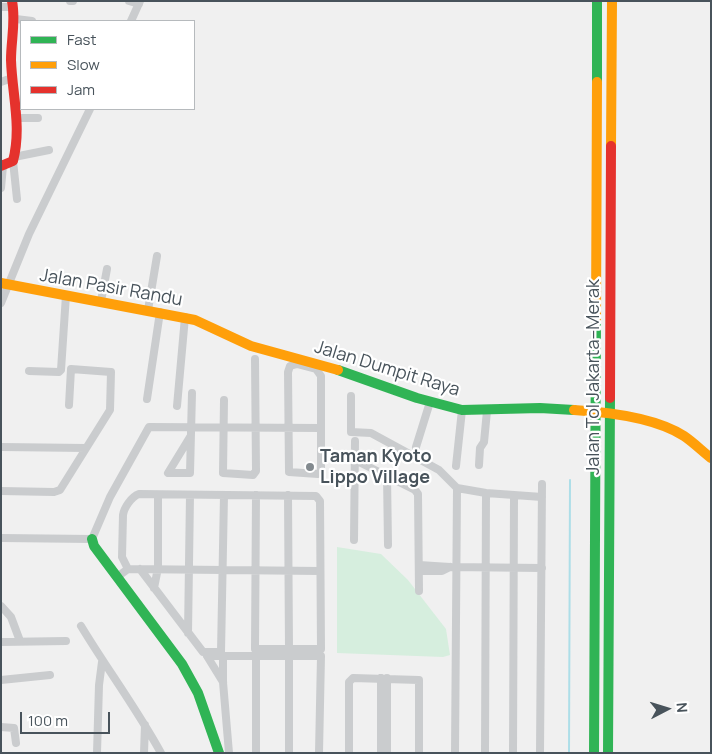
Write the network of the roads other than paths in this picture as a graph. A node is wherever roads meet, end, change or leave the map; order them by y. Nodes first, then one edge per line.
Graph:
1 (129, 1) edge
2 (597, 1) edge
3 (612, 1) edge
4 (140, 3) edge
5 (13, 4) edge
6 (1, 7) edge
7 (16, 19) junction
8 (24, 20) edge
9 (132, 20) edge
10 (12, 78) junction
11 (1, 82) edge
12 (90, 110) edge
13 (16, 118) junction
14 (38, 118) dead end
15 (49, 150) dead end
16 (14, 159) junction
17 (2, 166) edge
18 (1, 188) edge
19 (17, 199) dead end
20 (157, 256) dead end
21 (107, 269) dead end
22 (5, 284) edge
23 (66, 296) junction
24 (101, 302) junction
25 (1, 303) edge
26 (148, 310) junction
27 (160, 312) junction
28 (185, 318) junction
29 (215, 328) joint
30 (255, 359) dead end
31 (29, 371) dead end
32 (192, 393) dead end
33 (351, 396) dead end
34 (147, 400) dead end
35 (224, 400) dead end
36 (430, 402) junction
37 (69, 405) dead end
38 (177, 406) dead end
39 (462, 410) junction
40 (487, 411) junction
41 (191, 427) junction
42 (224, 427) junction
43 (256, 427) junction
44 (289, 428) junction
45 (322, 428) junction
46 (190, 436) junction
47 (355, 441) dead end
48 (1, 447) edge
49 (416, 447) dead end
50 (86, 448) junction
51 (711, 458) edge
52 (355, 460) junction
53 (479, 465) dead end
54 (456, 466) dead end
55 (387, 475) junction
56 (542, 484) dead end
57 (457, 488) junction
58 (1, 491) edge
59 (486, 493) junction
60 (158, 495) junction
61 (190, 495) junction
62 (224, 495) junction
63 (256, 495) junction
64 (288, 495) junction
65 (514, 496) junction
66 (542, 497) junction
67 (1, 538) edge
68 (92, 539) junction
69 (354, 540) dead end
70 (388, 545) dead end
71 (453, 567) junction
72 (158, 568) junction
73 (419, 568) junction
74 (486, 568) junction
75 (515, 568) junction
76 (542, 568) junction
77 (128, 569) junction
78 (140, 569) junction
79 (189, 569) junction
80 (222, 569) junction
81 (256, 570) junction
82 (288, 571) junction
83 (320, 571) junction
84 (117, 577) junction
85 (154, 588) junction
86 (419, 591) dead end
87 (1, 606) edge
88 (81, 626) dead end
89 (188, 633) junction
90 (20, 641) junction
91 (66, 641) dead end
92 (1, 642) edge
93 (289, 653) junction
94 (223, 656) junction
95 (256, 656) junction
96 (102, 662) junction
97 (50, 674) dead end
98 (384, 678) junction
99 (1, 680) edge
100 (223, 682) junction
101 (145, 723) junction
102 (1, 727) edge
103 (16, 743) dead end
104 (97, 753) edge
105 (144, 753) edge
106 (161, 753) edge
107 (219, 753) edge
108 (229, 753) edge
109 (256, 753) edge
110 (289, 753) edge
111 (319, 753) edge
112 (349, 753) edge
113 (381, 753) edge
114 (387, 753) edge
115 (419, 753) edge
116 (455, 753) edge
117 (485, 753) edge
118 (513, 753) edge
119 (540, 753) edge
120 (594, 753) edge
121 (608, 753) edge

1 - 4 street
2 - 120 main road, Jalan Tol Jakarta–Merak
3 - 121 main road, Jalan Tol Jakarta–Merak
4 - 9 street
5 - 6 street
5 - 7 main road
7 - 8 street
7 - 10 main road
10 - 11 street
10 - 13 main road
12 - 22 street
13 - 14 street
13 - 16 main road
15 - 16 street
16 - 17 main road
16 - 19 street
17 - 18 street
20 - 26 street
21 - 24 street
22 - 23 main road, Jalan Pasir Randu
22 - 25 street
23 - 24 main road, Jalan Pasir Randu
23 - 31 street
24 - 26 main road, Jalan Pasir Randu
26 - 27 main road, Jalan Pasir Randu
27 - 28 main road, Jalan Pasir Randu
27 - 34 street
28 - 29 main road, Jalan Pasir Randu
28 - 38 street
29 - 36 main road, Jalan Dumpit Raya
30 - 43 street
32 - 41 street
33 - 57 street
35 - 42 street
36 - 39 main road, Jalan Dumpit Raya
36 - 49 street
37 - 50 street
39 - 40 main road, Jalan Dumpit Raya
39 - 54 street
40 - 51 main road, Jalan Dumpit Raya
40 - 53 street
41 - 42 street
41 - 46 street
41 - 68 street
42 - 43 street
42 - 43 street
43 - 44 street
44 - 45 street
44 - 45 street
44 - 45 street
46 - 46 street
47 - 52 street
48 - 50 street
50 - 58 street
52 - 55 street
52 - 69 street
55 - 70 street
55 - 73 street
56 - 66 street
57 - 59 street
57 - 71 street
59 - 65 street
59 - 74 street
60 - 61 street
60 - 72 street
60 - 77 street
61 - 62 street
61 - 79 street
62 - 63 street
62 - 80 street
63 - 64 street
63 - 81 street
64 - 82 street
64 - 83 street
65 - 66 street
65 - 75 street
66 - 76 street
67 - 68 street
68 - 84 main road
71 - 73 street
71 - 74 street
71 - 116 street
72 - 78 street
72 - 79 street
72 - 85 street
73 - 86 street
74 - 75 street
74 - 117 street
75 - 76 street
75 - 118 street
76 - 119 street
77 - 78 street
77 - 84 street
78 - 85 street
79 - 80 street
79 - 89 street
80 - 81 street
80 - 89 street
81 - 82 street
81 - 93 street
82 - 83 street
82 - 93 street
83 - 93 street
84 - 107 main road
85 - 89 street
87 - 90 street
88 - 96 street
90 - 91 street
90 - 92 street
93 - 95 street
93 - 110 street
93 - 111 street
94 - 95 street
94 - 100 street
94 - 100 street
95 - 109 street
96 - 101 street
96 - 104 street
97 - 99 street
98 - 112 street
98 - 113 street
98 - 114 street
98 - 115 street
100 - 108 street
101 - 105 street
101 - 106 street
102 - 103 street

